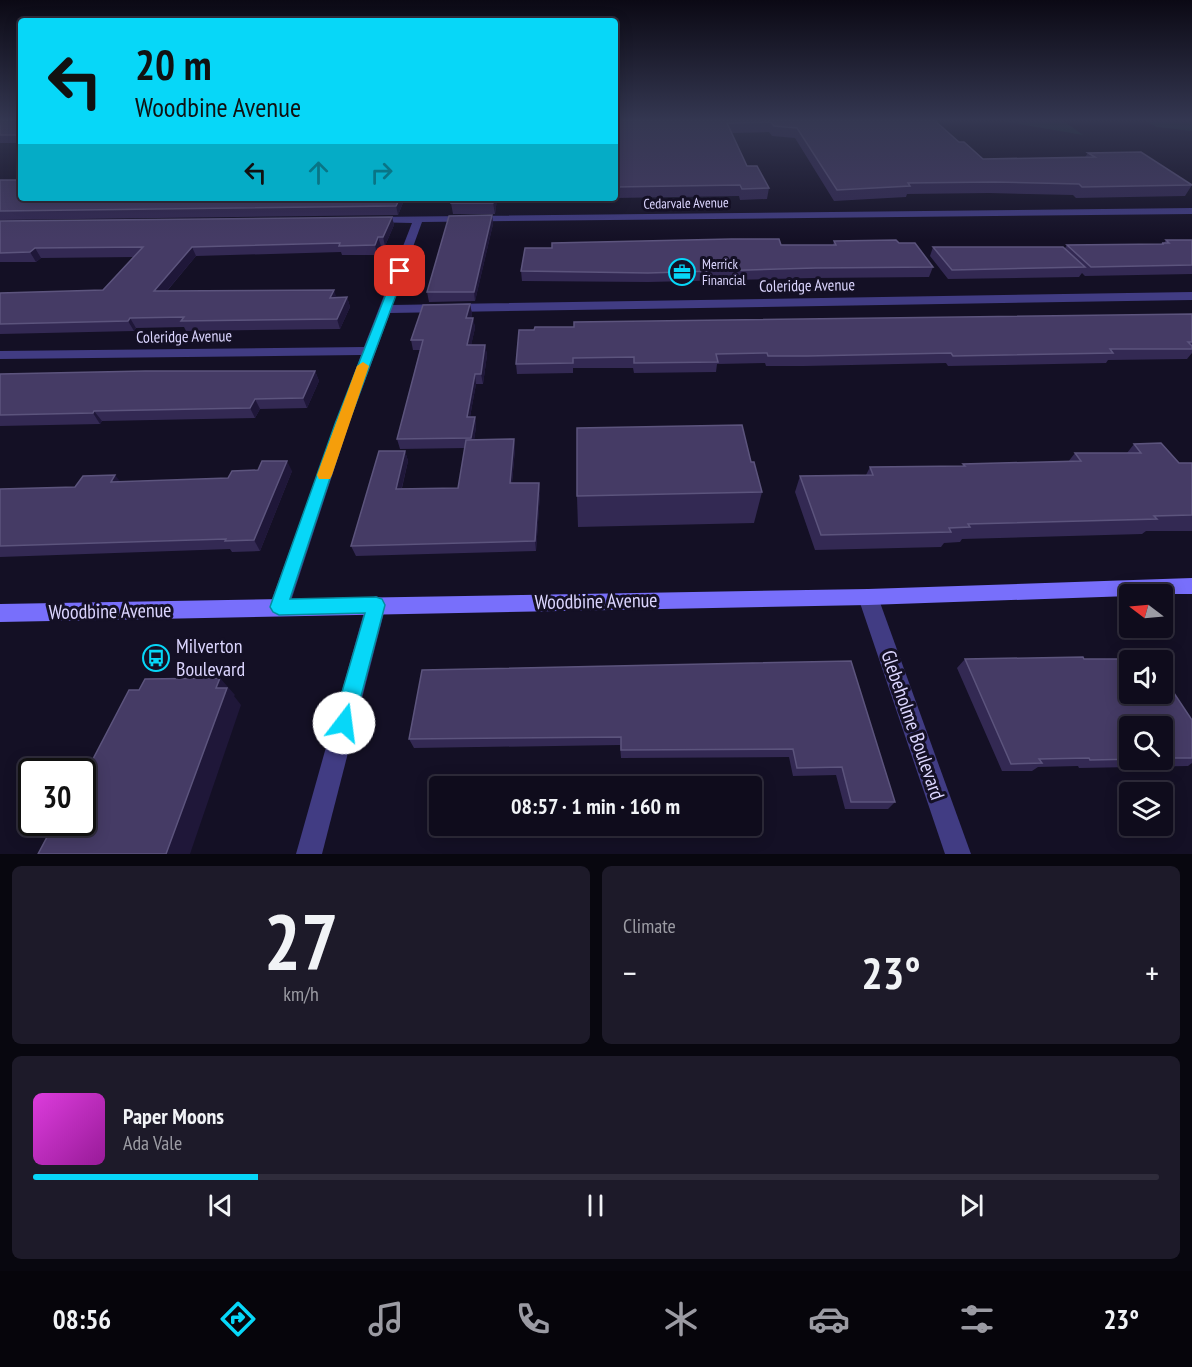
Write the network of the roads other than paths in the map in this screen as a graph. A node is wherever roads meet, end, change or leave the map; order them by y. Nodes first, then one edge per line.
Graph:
1 (1192, 211) edge
2 (418, 220) junction
3 (358, 221) edge
4 (1192, 296) edge
5 (386, 309) junction
6 (368, 351) junction
7 (0, 355) edge
8 (1192, 586) edge
9 (868, 597) junction
10 (376, 605) junction
11 (279, 607) junction
12 (0, 613) edge
13 (309, 854) edge
14 (958, 854) edge

1 - 2 street, Cedarvale Avenue
2 - 3 street, Cedarvale Avenue
2 - 5 street
4 - 5 street, Coleridge Avenue
5 - 6 street
6 - 7 street, Coleridge Avenue
6 - 11 street
8 - 9 main road, Woodbine Avenue
9 - 10 main road, Woodbine Avenue
9 - 14 street, Glebeholme Boulevard
10 - 11 main road, Woodbine Avenue
10 - 13 street
11 - 12 main road, Woodbine Avenue

